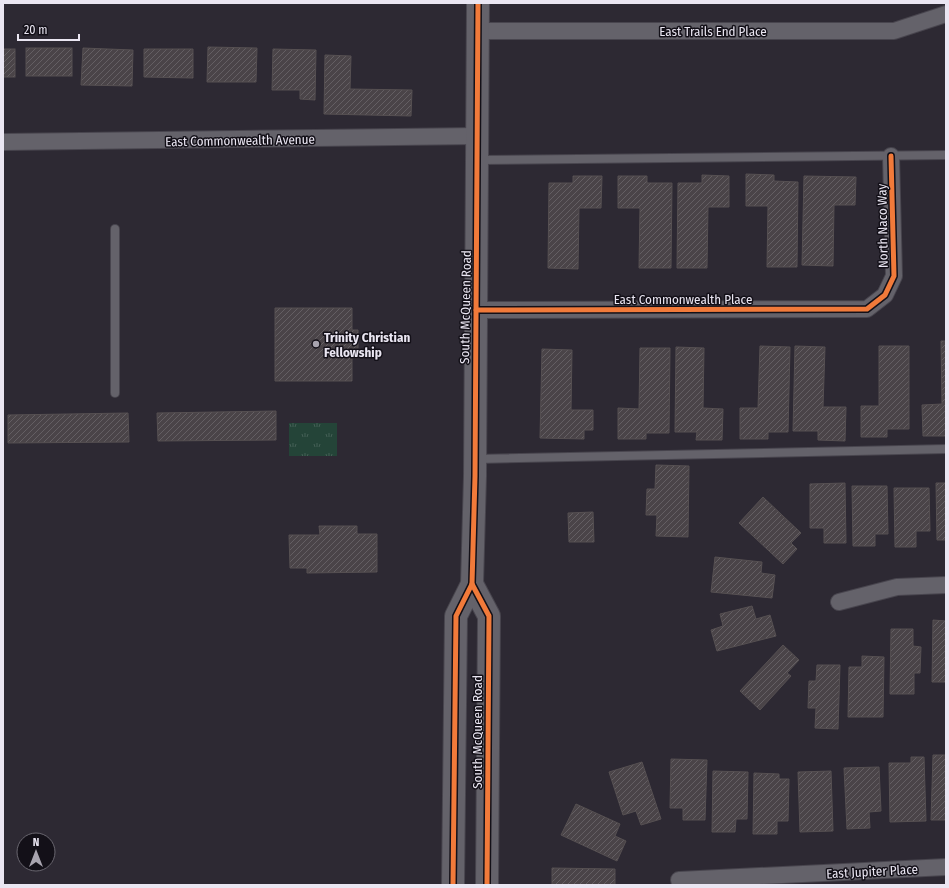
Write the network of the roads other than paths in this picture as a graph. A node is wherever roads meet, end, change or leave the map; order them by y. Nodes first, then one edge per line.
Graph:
1 (478, 3) edge
2 (946, 14) edge
3 (478, 31) junction
4 (477, 136) junction
5 (3, 142) edge
6 (946, 155) edge
7 (891, 156) junction
8 (477, 160) junction
9 (115, 229) dead end
10 (885, 295) joint
11 (476, 310) junction
12 (115, 393) dead end
13 (946, 449) edge
14 (474, 459) junction
15 (472, 584) junction
16 (946, 585) edge
17 (839, 602) dead end
18 (946, 867) edge
19 (866, 878) edge
20 (679, 880) dead end
21 (453, 885) edge
22 (487, 885) edge

1 - 3 main road, South McQueen Road
2 - 3 street, East Trails End Place
3 - 4 main road, South McQueen Road
4 - 5 street, East Commonwealth Avenue
4 - 8 main road, South McQueen Road
6 - 7 lane
7 - 8 lane
7 - 10 street, North Naco Way
8 - 11 main road, South McQueen Road
9 - 12 lane
10 - 11 street, East Commonwealth Place
11 - 14 main road, South McQueen Road
13 - 14 lane
14 - 15 main road, South McQueen Road
15 - 21 main road, South McQueen Road
15 - 22 main road, South McQueen Road
16 - 17 street
18 - 19 street, East Jupiter Place
19 - 20 street, East Jupiter Place

